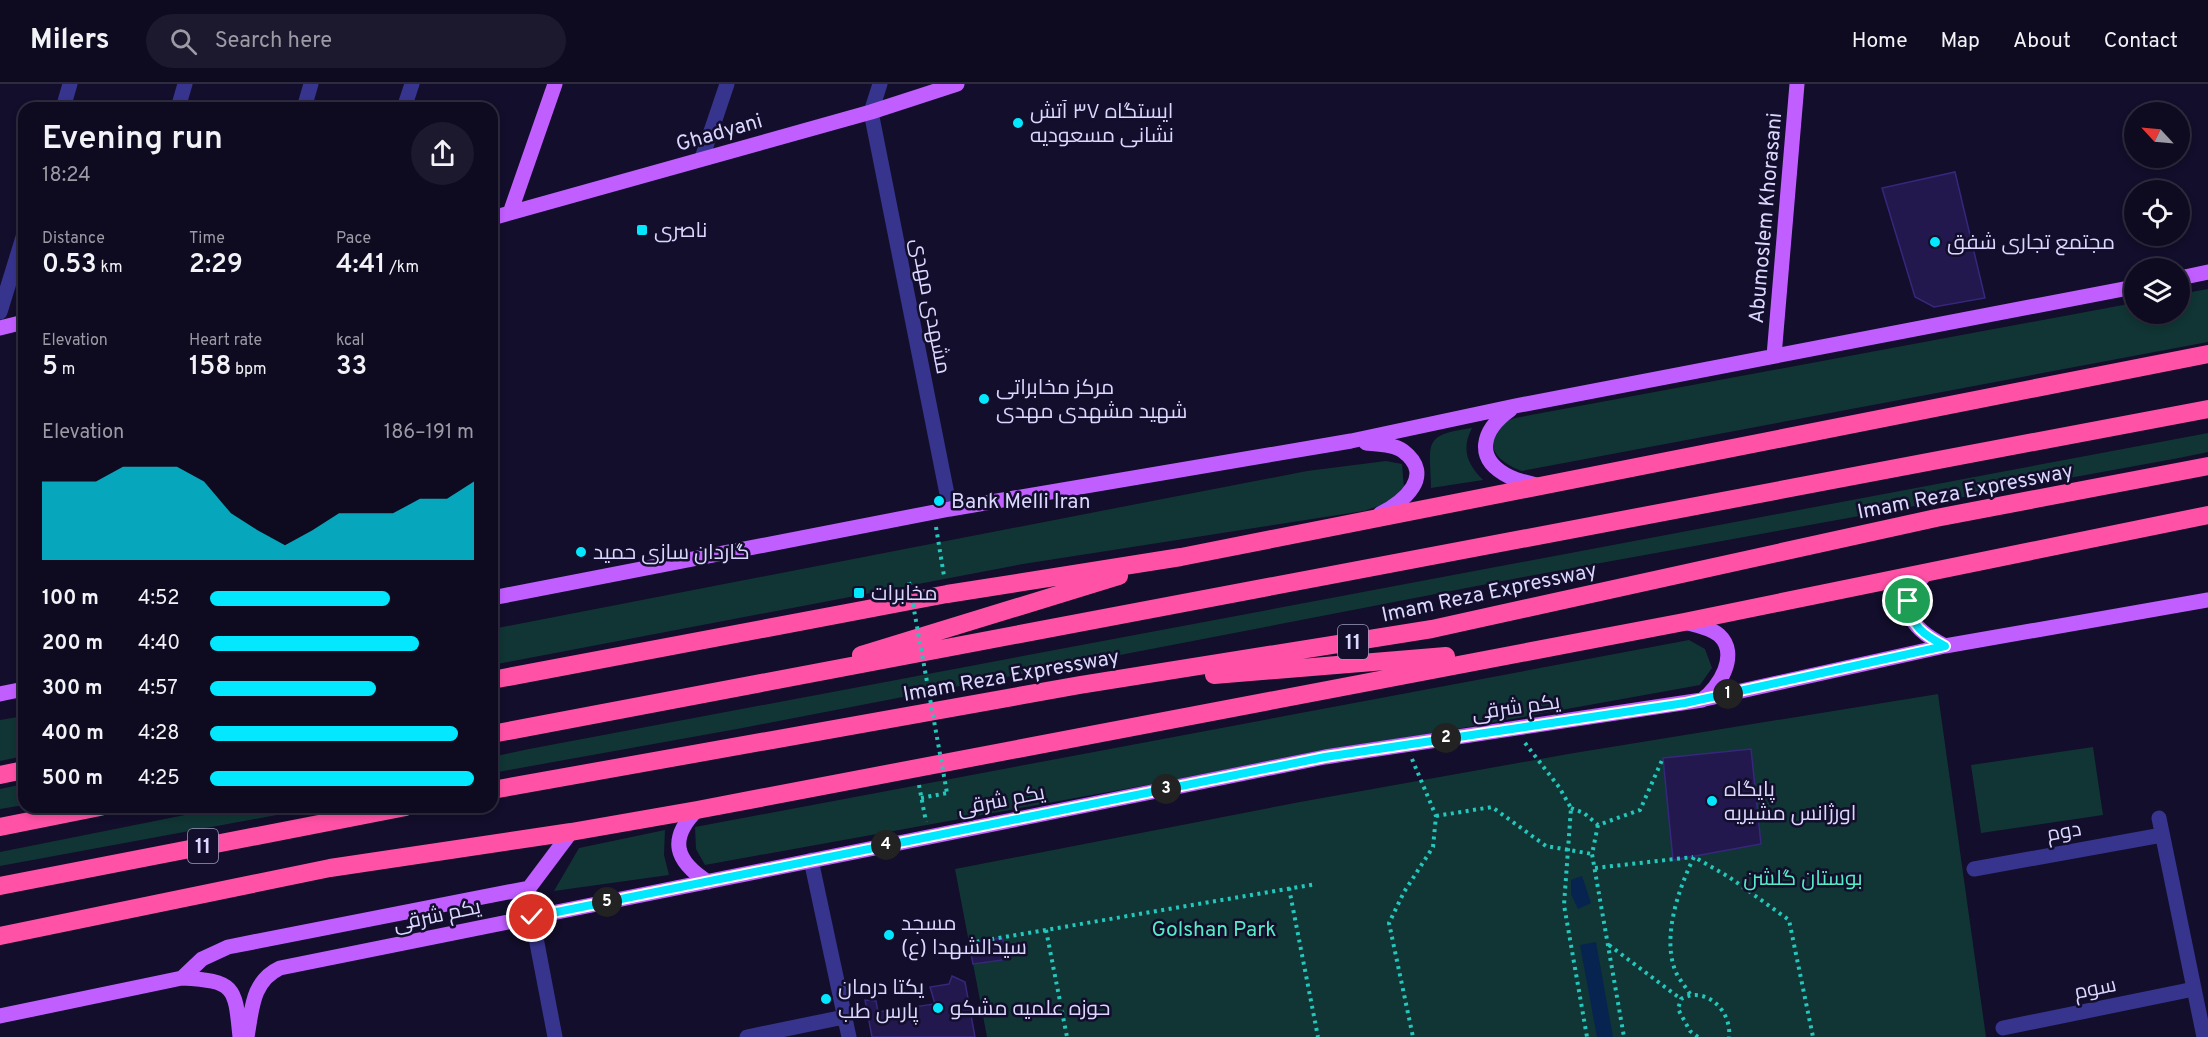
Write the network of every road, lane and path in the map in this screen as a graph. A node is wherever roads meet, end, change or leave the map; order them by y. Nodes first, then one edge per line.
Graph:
1 (70, 84) edge
2 (185, 84) edge
3 (311, 84) edge
4 (412, 84) edge
5 (555, 84) edge
6 (727, 84) edge
7 (880, 84) edge
8 (957, 84) edge
9 (1797, 84) edge
10 (65, 102) edge
11 (180, 102) edge
12 (306, 102) edge
13 (406, 102) edge
14 (871, 112) junction
15 (702, 158) junction
16 (510, 213) junction
17 (498, 216) edge
18 (18, 254) edge
19 (2208, 272) edge
20 (2190, 276) edge
21 (2124, 289) edge
22 (0, 312) edge
23 (18, 324) edge
24 (0, 328) edge
25 (2208, 354) edge
26 (1774, 357) junction
27 (1515, 406) junction
28 (2208, 409) edge
29 (1351, 441) junction
30 (2208, 466) edge
31 (1537, 485) junction
32 (950, 509) junction
33 (933, 512) junction
34 (2208, 515) edge
35 (1372, 518) junction
36 (1180, 556) junction
37 (1927, 572) junction
38 (944, 575) dead end
39 (909, 582) dead end
40 (498, 597) edge
41 (2206, 604) edge
42 (1684, 622) junction
43 (1945, 646) junction
44 (1539, 649) junction
45 (498, 679) edge
46 (777, 681) junction
47 (1080, 685) junction
48 (18, 690) edge
49 (0, 693) edge
50 (1701, 700) junction
51 (1513, 729) junction
52 (498, 733) edge
53 (1406, 745) junction
54 (1664, 758) dead end
55 (18, 771) edge
56 (0, 775) edge
57 (498, 789) edge
58 (1571, 808) junction
59 (697, 810) junction
60 (70, 813) edge
61 (375, 813) edge
62 (1436, 816) junction
63 (2159, 818) dead end
64 (1598, 825) junction
65 (0, 827) edge
66 (571, 832) junction
67 (2162, 836) junction
68 (928, 837) junction
69 (1569, 850) junction
70 (1592, 854) junction
71 (1694, 857) junction
72 (812, 860) junction
73 (1595, 868) junction
74 (1974, 869) dead end
75 (708, 882) junction
76 (1316, 884) dead end
77 (0, 886) edge
78 (1289, 888) junction
79 (532, 917) junction
80 (1046, 930) junction
81 (0, 936) edge
82 (969, 943) dead end
83 (1608, 944) junction
84 (182, 978) junction
85 (2194, 990) junction
86 (1690, 994) junction
87 (1681, 999) junction
88 (0, 1016) edge
89 (844, 1017) junction
90 (2003, 1028) dead end
91 (240, 1037) edge
92 (247, 1037) edge
93 (555, 1037) edge
94 (747, 1037) edge
95 (849, 1037) edge
96 (1067, 1037) edge
97 (1318, 1037) edge
98 (1413, 1037) edge
99 (1587, 1037) edge
100 (1624, 1037) edge
101 (1698, 1037) edge
102 (1729, 1037) edge
103 (1813, 1037) edge
104 (2204, 1037) edge

1 - 10 street
2 - 11 street
3 - 12 street
4 - 13 street
5 - 16 main road
6 - 15 street
7 - 14 street
8 - 14 main road, Ghadyani
9 - 26 main road, Abumoslem Khorasani
14 - 15 main road, Ghadyani
14 - 32 street, مشهدی مهدی
15 - 16 main road, Ghadyani
16 - 17 main road, Ghadyani
18 - 22 street
19 - 20 main road
21 - 26 main road
23 - 24 main road
25 - 31 highway
26 - 27 main road
27 - 29 main road
27 - 31 main road
28 - 46 highway, Imam Reza Expressway
29 - 32 main road
29 - 35 main road
30 - 47 highway, Imam Reza Expressway / 11
31 - 35 highway
32 - 33 main road
33 - 38 path
33 - 40 main road
34 - 37 highway
35 - 36 highway
36 - 45 highway
36 - 46 highway
37 - 42 highway
37 - 43 main road
39 - 68 path, bridge
41 - 43 main road, یکم شرقی
42 - 44 highway
42 - 50 main road
43 - 50 main road, یکم شرقی
44 - 47 highway
44 - 59 highway
46 - 52 highway, Imam Reza Expressway
47 - 57 highway, Imam Reza Expressway / 11
48 - 49 main road
50 - 51 main road, یکم شرقی
51 - 53 main road, یکم شرقی
51 - 58 path
53 - 62 path
53 - 68 main road, یکم شرقی
54 - 64 path
55 - 56 highway
58 - 64 path
58 - 69 path
59 - 66 highway
59 - 75 main road
60 - 65 highway
61 - 77 highway, 11
62 - 69 path
62 - 98 path
63 - 67 street
64 - 70 path
66 - 81 highway
66 - 84 main road
67 - 74 street, دوم
67 - 85 street
68 - 72 main road, یکم شرقی
69 - 70 path
69 - 99 path
70 - 73 path
71 - 73 path
71 - 86 path
71 - 103 path
72 - 75 main road, یکم شرقی
72 - 89 street
73 - 83 path
75 - 79 main road, یکم شرقی
76 - 78 path
78 - 80 path
78 - 97 path
79 - 92 main road, یکم شرقی
79 - 93 street
80 - 82 path
80 - 96 path
83 - 87 path
83 - 100 path
84 - 88 main road
84 - 91 main road
85 - 90 street, سوم
85 - 104 street
86 - 87 path
86 - 102 path
87 - 101 path
89 - 94 street
89 - 95 street

